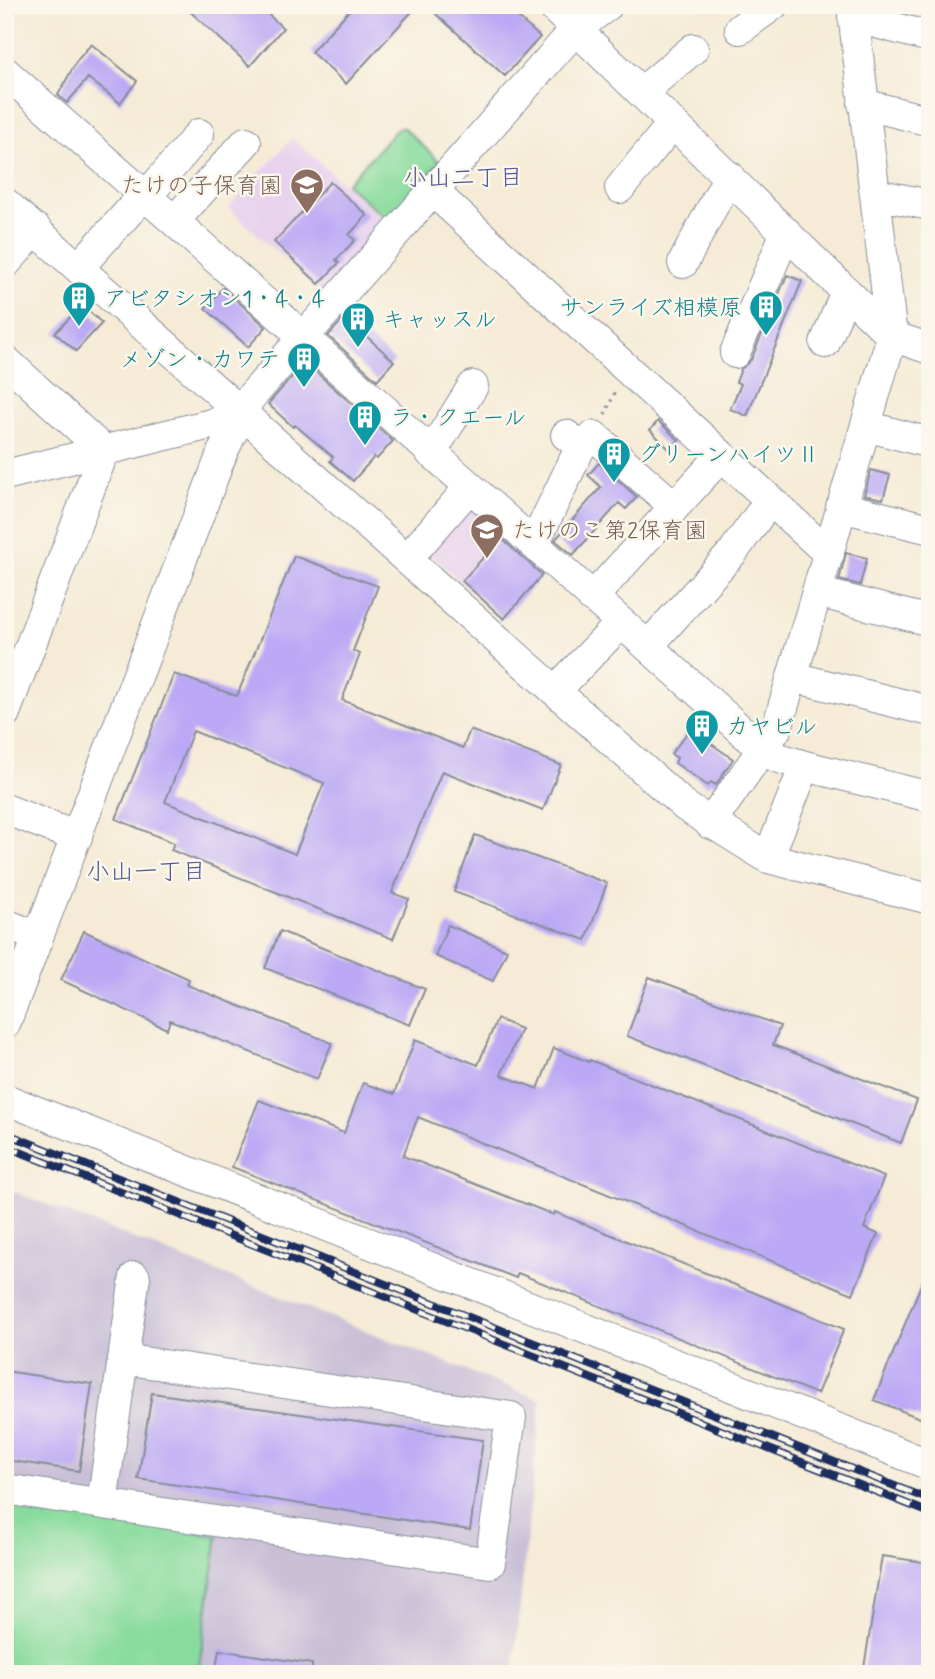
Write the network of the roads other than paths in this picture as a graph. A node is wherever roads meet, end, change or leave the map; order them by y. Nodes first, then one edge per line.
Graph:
1 (551, 5) edge
2 (608, 5) edge
3 (852, 11) edge
4 (576, 29) junction
5 (930, 37) edge
6 (693, 50) dead end
7 (5, 72) edge
8 (642, 92) junction
9 (863, 104) junction
10 (930, 121) edge
11 (673, 123) junction
12 (199, 134) dead end
13 (246, 142) dead end
14 (729, 176) junction
15 (620, 188) dead end
16 (434, 192) junction
17 (875, 194) junction
18 (145, 196) junction
19 (5, 203) edge
20 (930, 205) edge
21 (174, 220) junction
22 (36, 229) junction
23 (786, 232) junction
24 (683, 263) dead end
25 (5, 264) edge
26 (79, 267) junction
27 (846, 291) junction
28 (892, 336) junction
29 (303, 338) junction
30 (825, 343) dead end
31 (930, 349) edge
32 (735, 353) dead end
33 (5, 360) edge
34 (473, 386) dead end
35 (241, 413) junction
36 (866, 426) junction
37 (930, 443) edge
38 (104, 450) junction
39 (430, 453) junction
40 (721, 456) junction
41 (5, 475) edge
42 (469, 488) junction
43 (769, 500) junction
44 (674, 506) junction
45 (841, 507) junction
46 (930, 529) edge
47 (534, 544) junction
48 (829, 554) junction
49 (407, 559) junction
50 (817, 592) junction
51 (592, 598) junction
52 (930, 621) edge
53 (621, 622) junction
54 (648, 646) junction
55 (793, 677) junction
56 (555, 691) junction
57 (930, 711) edge
58 (5, 713) edge
59 (762, 749) junction
60 (805, 766) junction
61 (930, 797) edge
62 (5, 809) edge
63 (710, 824) junction
64 (77, 837) junction
65 (768, 858) junction
66 (930, 899) edge
67 (5, 924) edge
68 (38, 937) junction
69 (5, 1024) edge
70 (5, 1100) edge
71 (135, 1277) dead end
72 (123, 1359) junction
73 (930, 1465) edge
74 (5, 1489) edge
75 (102, 1503) junction

1 - 4 street
2 - 4 street
3 - 5 street
3 - 9 street
4 - 8 street
4 - 16 street
6 - 8 street
7 - 18 street
8 - 11 street
9 - 10 street
9 - 17 street
11 - 14 street
11 - 15 street
12 - 18 street
13 - 21 street
14 - 23 street
14 - 24 street
16 - 29 street
16 - 40 street
17 - 20 street
17 - 28 street
18 - 21 street
18 - 26 street
19 - 22 street
21 - 29 street
22 - 25 street
22 - 26 street
23 - 27 street
23 - 32 street
26 - 35 street
27 - 28 street
27 - 30 street
28 - 31 street
28 - 36 street
29 - 35 street
29 - 39 street
33 - 38 street
34 - 39 street
35 - 38 street
35 - 49 street
35 - 64 street
36 - 37 street
36 - 45 street
38 - 41 street
38 - 58 street
39 - 42 street
40 - 43 street
40 - 44 street
42 - 47 street
42 - 49 street
43 - 48 street
43 - 54 street
44 - 47 street
44 - 51 street
45 - 46 street
45 - 48 street
47 - 51 street
48 - 50 street
49 - 56 street
50 - 52 street
50 - 55 street
51 - 53 street
53 - 54 street
53 - 56 street
54 - 59 street
55 - 57 street
55 - 59 street
56 - 63 street
59 - 60 street
59 - 63 street
60 - 61 street
60 - 65 street
62 - 64 street
63 - 65 street
64 - 68 street
65 - 66 street
67 - 68 street
68 - 69 street
70 - 73 street
71 - 72 street
72 - 75 street
72 - 75 street
74 - 75 street

